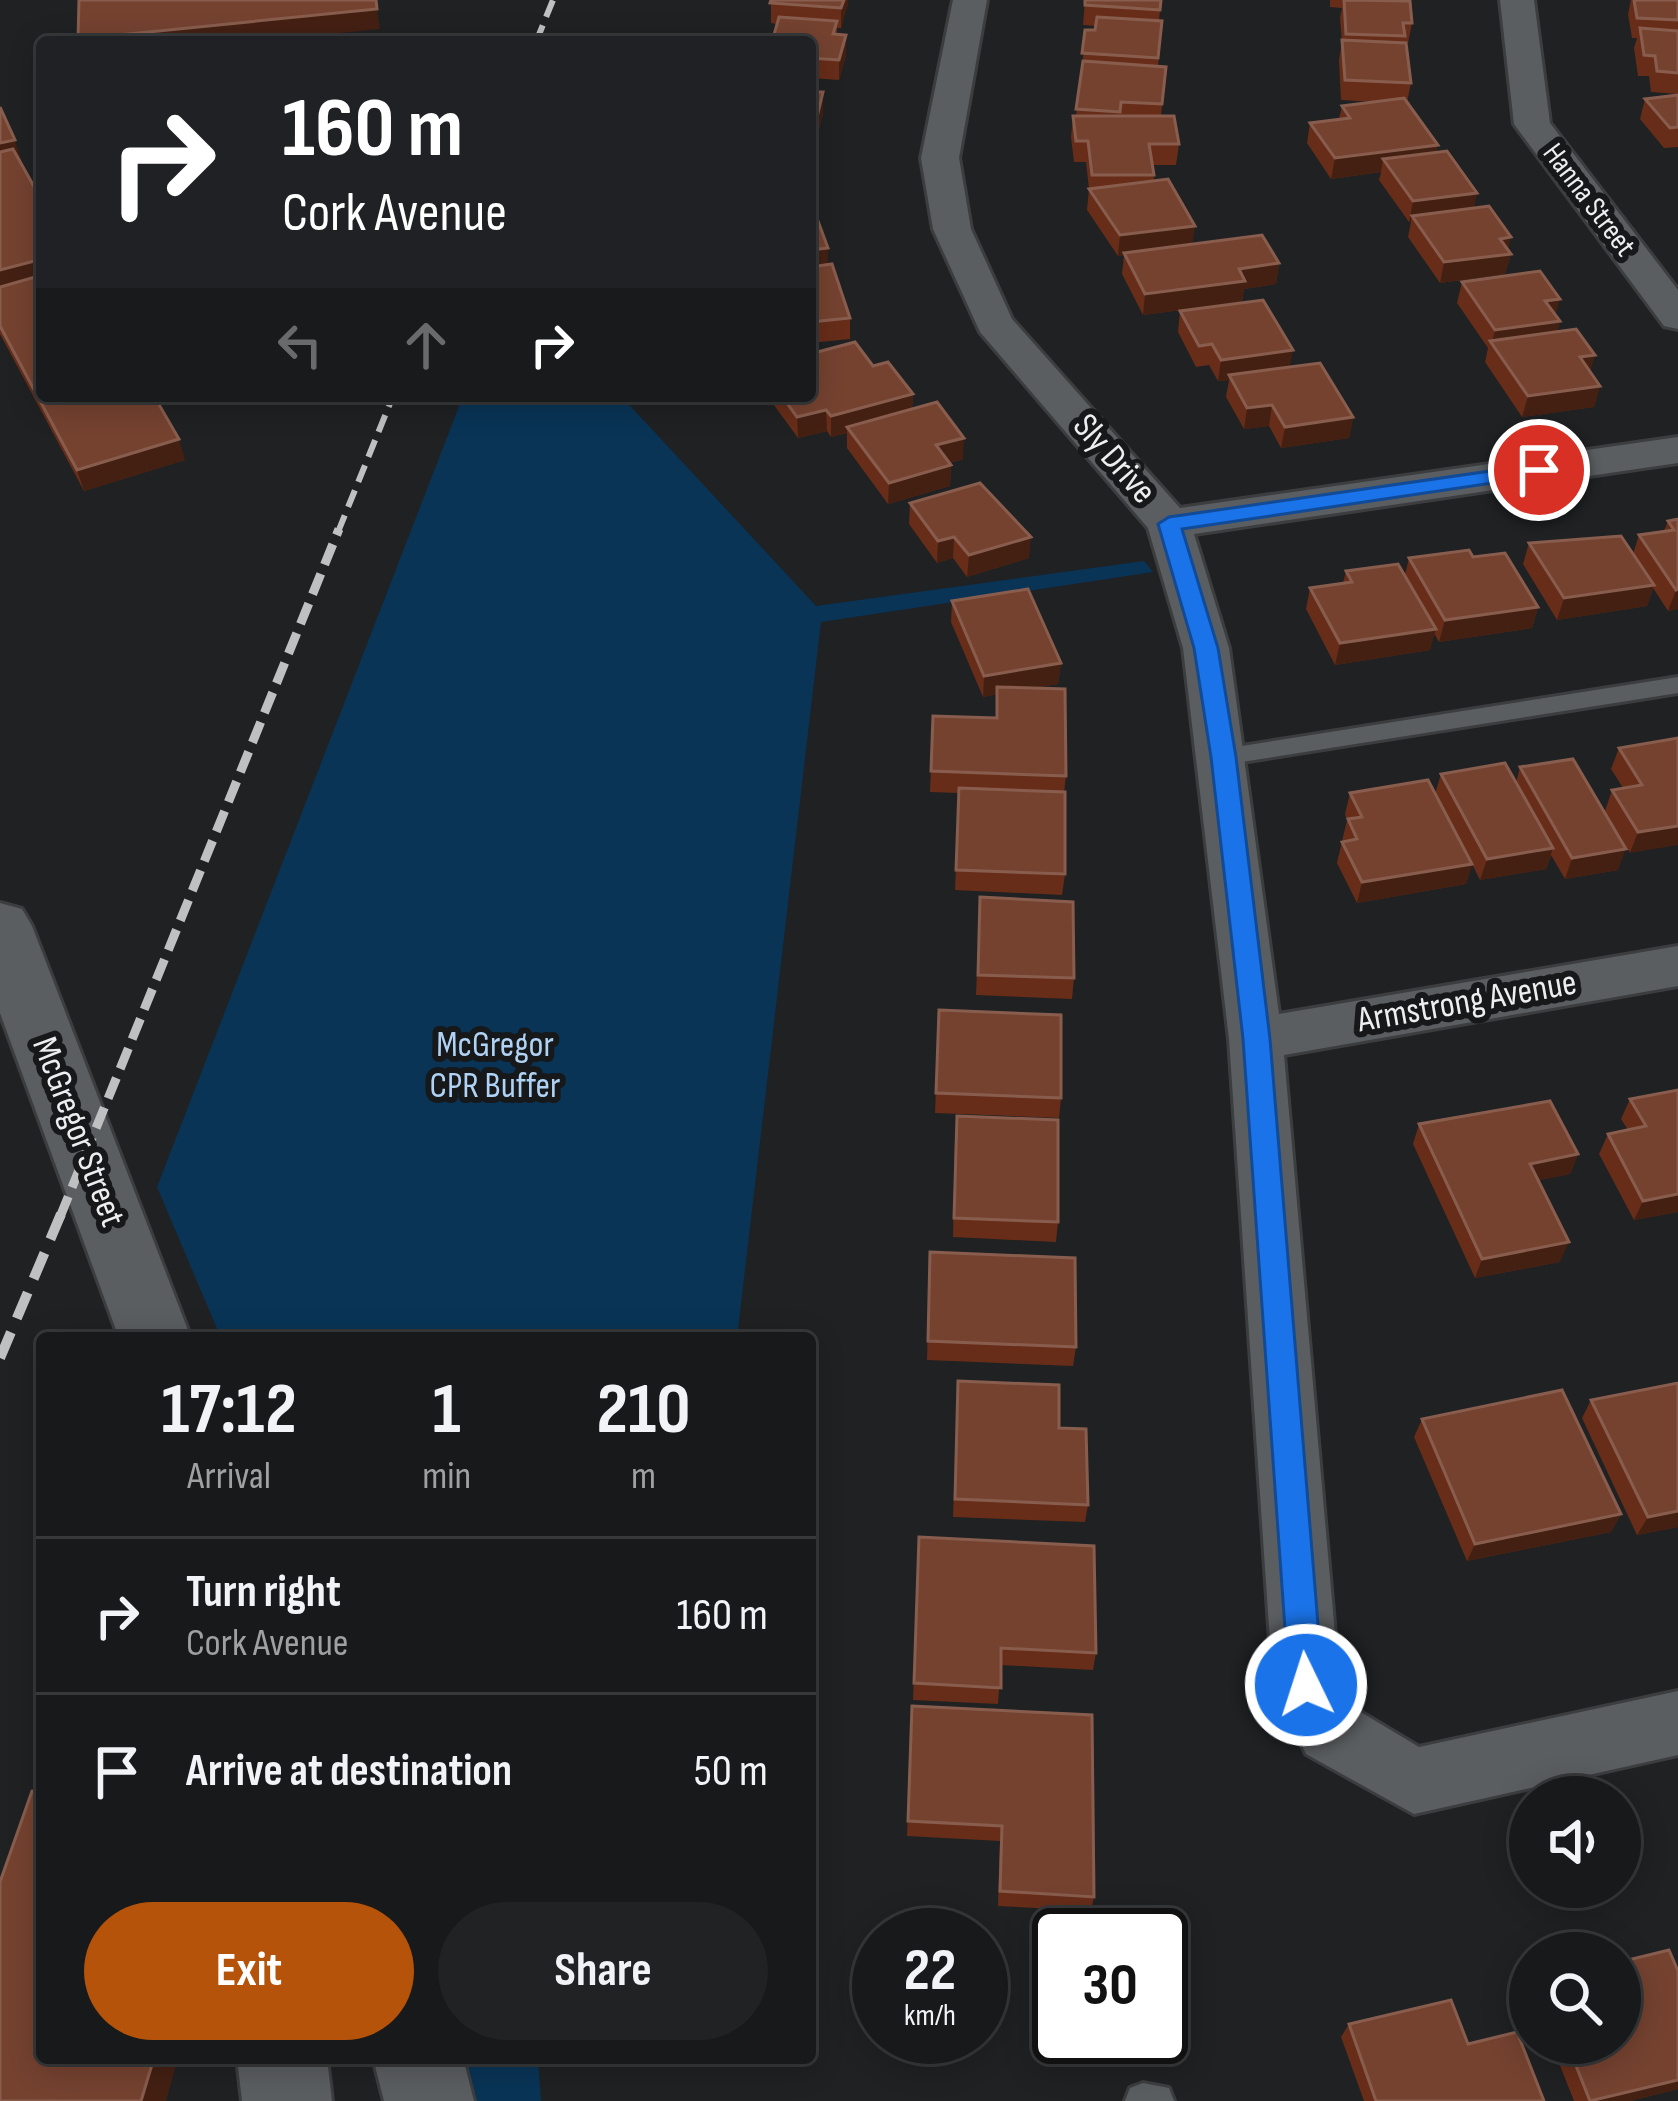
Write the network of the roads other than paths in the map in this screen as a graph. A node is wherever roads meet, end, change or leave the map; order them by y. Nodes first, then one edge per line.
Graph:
1 (970, 0) edge
2 (1517, 0) edge
3 (1678, 317) edge
4 (1678, 450) edge
5 (1169, 524) junction
6 (1678, 685) edge
7 (1223, 757) junction
8 (0, 926) edge
9 (1678, 966) edge
10 (1256, 1039) junction
11 (153, 1332) edge
12 (1678, 1723) edge
13 (283, 2064) edge
14 (420, 2064) edge
15 (287, 2101) edge
16 (429, 2101) edge
17 (1143, 2101) edge
18 (1156, 2101) edge

1 - 5 street, Sly Drive
2 - 3 street, Hanna Street
4 - 5 street
5 - 7 street, Sly Drive
6 - 7 lane
7 - 10 street, Sly Drive
8 - 11 street, McGregor Street
9 - 10 street, Armstrong Avenue
10 - 12 street, Sly Drive
13 - 15 street
14 - 16 street
17 - 18 lane

